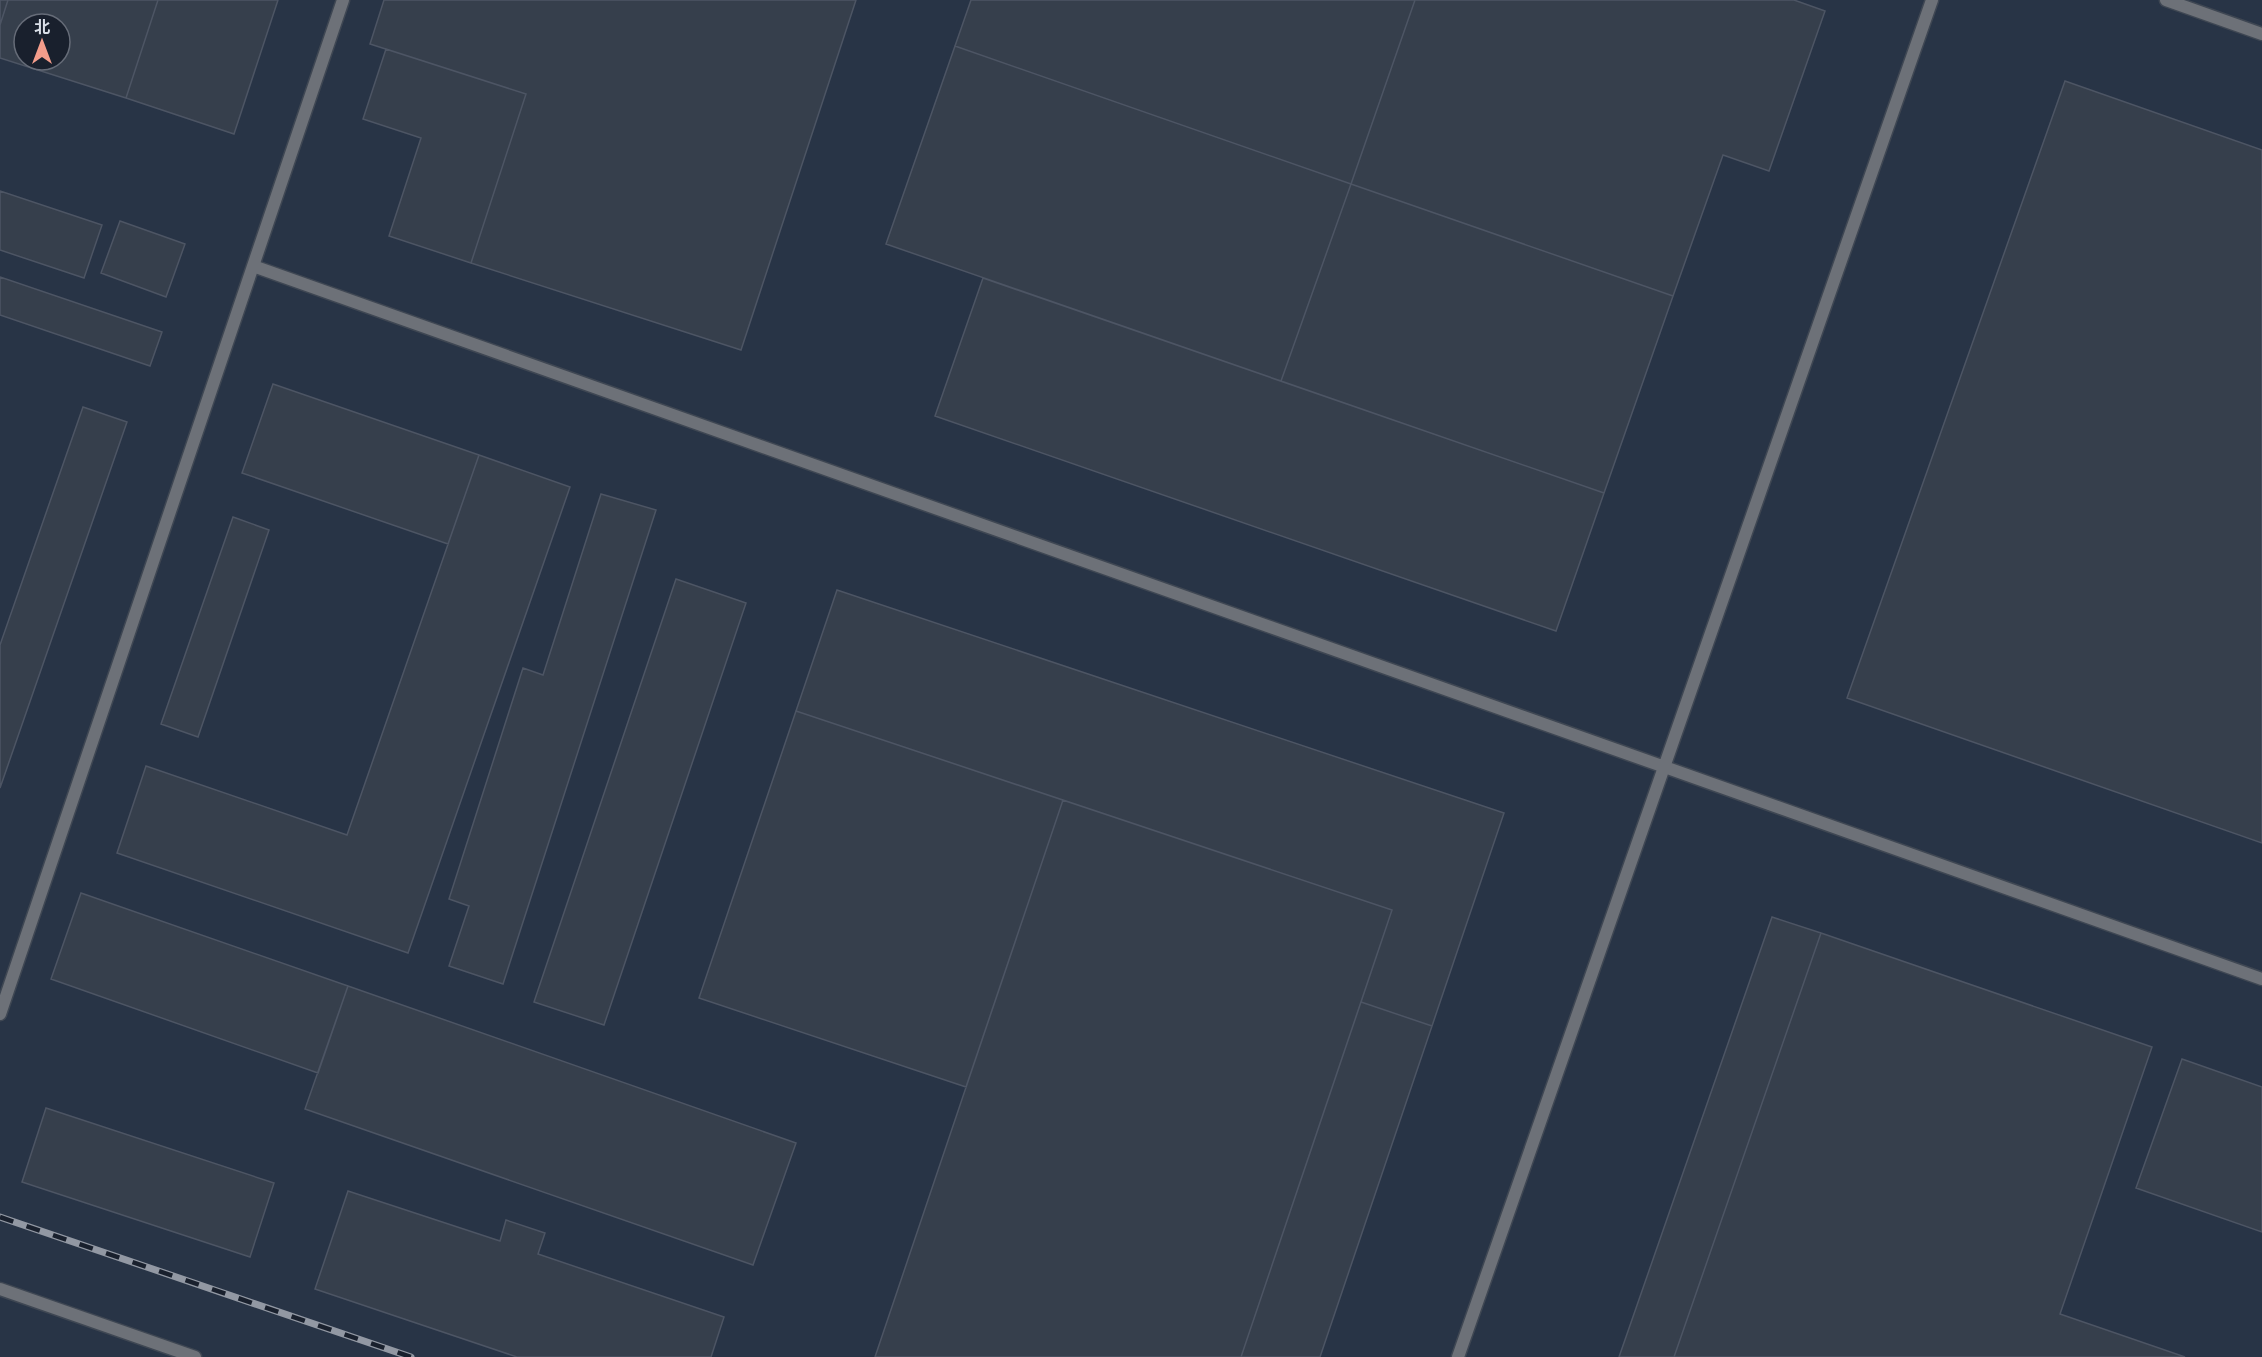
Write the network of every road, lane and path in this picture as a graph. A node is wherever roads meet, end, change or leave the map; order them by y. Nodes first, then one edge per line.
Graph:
1 (343, 0) edge
2 (1932, 0) edge
3 (2166, 0) edge
4 (2262, 34) edge
5 (253, 266) junction
6 (1664, 767) junction
7 (2262, 979) edge
8 (0, 1014) edge
9 (0, 1289) edge
10 (195, 1357) edge
11 (1458, 1357) edge

1 - 5 lane
2 - 6 lane
3 - 4 lane
5 - 6 lane
5 - 8 lane
6 - 7 lane
6 - 11 lane
9 - 10 lane

